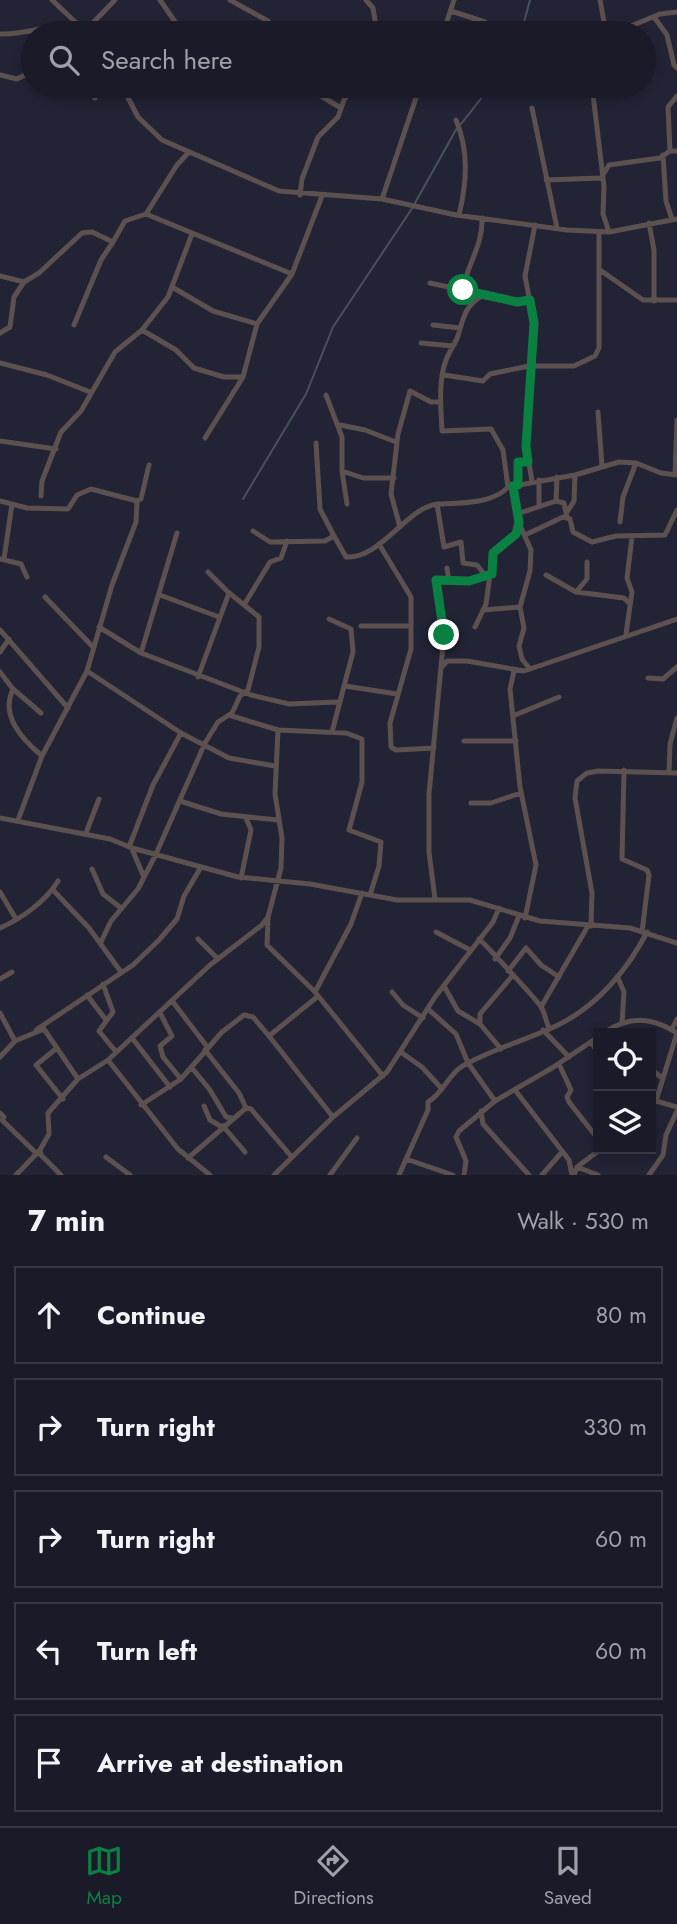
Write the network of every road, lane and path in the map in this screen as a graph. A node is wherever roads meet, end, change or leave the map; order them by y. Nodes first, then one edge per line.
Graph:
1 (115, 0) edge
2 (160, 0) edge
3 (230, 0) edge
4 (366, 0) edge
5 (454, 0) edge
6 (600, 0) edge
7 (56, 2) edge
8 (451, 11) junction
9 (677, 12) edge
10 (654, 17) junction
11 (75, 21) edge
12 (92, 21) edge
13 (175, 21) edge
14 (268, 21) edge
15 (375, 21) edge
16 (447, 21) edge
17 (482, 21) edge
18 (604, 21) edge
19 (644, 21) edge
20 (0, 34) edge
21 (21, 34) edge
22 (677, 68) edge
23 (0, 75) edge
24 (21, 77) edge
25 (677, 96) edge
26 (128, 98) edge
27 (324, 98) edge
28 (347, 98) edge
29 (416, 98) edge
30 (593, 98) edge
31 (341, 108) junction
32 (532, 108) dead end
33 (456, 120) dead end
34 (668, 129) junction
35 (677, 129) edge
36 (674, 151) edge
37 (189, 152) junction
38 (663, 155) junction
39 (601, 178) junction
40 (546, 180) junction
41 (273, 189) junction
42 (300, 195) junction
43 (322, 196) junction
44 (268, 198) dead end
45 (382, 199) junction
46 (146, 214) junction
47 (459, 215) junction
48 (482, 218) junction
49 (675, 219) edge
50 (649, 223) junction
51 (535, 225) junction
52 (557, 228) junction
53 (599, 232) junction
54 (609, 232) junction
55 (192, 233) junction
56 (113, 242) junction
57 (600, 270) junction
58 (292, 274) junction
59 (0, 276) edge
60 (24, 282) junction
61 (430, 283) dead end
62 (172, 287) junction
63 (463, 290) junction
64 (482, 296) junction
65 (530, 300) junction
66 (677, 300) edge
67 (654, 301) junction
68 (257, 324) junction
69 (74, 325) dead end
70 (433, 325) dead end
71 (460, 328) junction
72 (142, 330) junction
73 (0, 333) edge
74 (421, 343) dead end
75 (453, 346) junction
76 (0, 363) edge
77 (529, 366) junction
78 (444, 375) junction
79 (243, 377) junction
80 (90, 392) junction
81 (326, 395) dead end
82 (440, 402) junction
83 (598, 412) dead end
84 (677, 420) edge
85 (340, 425) junction
86 (205, 438) dead end
87 (0, 441) edge
88 (396, 442) junction
89 (316, 443) dead end
90 (56, 449) junction
91 (528, 462) junction
92 (636, 463) junction
93 (149, 465) dead end
94 (603, 466) junction
95 (342, 471) junction
96 (575, 475) junction
97 (676, 475) edge
98 (557, 477) junction
99 (394, 478) junction
100 (535, 481) junction
101 (513, 486) junction
102 (41, 496) dead end
103 (0, 501) edge
104 (137, 501) junction
105 (556, 501) junction
106 (12, 504) junction
107 (348, 504) dead end
108 (437, 504) junction
109 (539, 507) junction
110 (677, 510) edge
111 (517, 514) junction
112 (567, 515) junction
113 (620, 522) dead end
114 (519, 523) junction
115 (400, 527) junction
116 (253, 531) dead end
117 (177, 533) dead end
118 (525, 535) junction
119 (334, 536) junction
120 (632, 537) junction
121 (287, 541) junction
122 (379, 544) junction
123 (2, 559) edge
124 (587, 562) dead end
125 (447, 568) dead end
126 (208, 572) dead end
127 (486, 575) junction
128 (546, 575) dead end
129 (27, 577) dead end
130 (449, 582) junction
131 (576, 592) junction
132 (229, 593) junction
133 (160, 595) junction
134 (44, 597) dead end
135 (630, 604) junction
136 (244, 605) junction
137 (520, 607) junction
138 (481, 609) junction
139 (219, 617) junction
140 (329, 619) dead end
141 (677, 619) edge
142 (361, 626) dead end
143 (410, 626) junction
144 (475, 627) dead end
145 (99, 628) junction
146 (0, 630) edge
147 (625, 634) junction
148 (9, 639) junction
149 (93, 647) junction
150 (0, 652) edge
151 (141, 653) junction
152 (443, 666) junction
153 (677, 667) edge
154 (530, 669) junction
155 (87, 671) junction
156 (514, 671) junction
157 (0, 672) edge
158 (198, 677) junction
159 (648, 678) dead end
160 (345, 687) junction
161 (13, 689) junction
162 (244, 692) junction
163 (397, 694) junction
164 (559, 697) dead end
165 (338, 702) junction
166 (68, 708) junction
167 (3, 711) edge
168 (41, 713) dead end
169 (229, 715) junction
170 (515, 715) junction
171 (677, 718) edge
172 (278, 730) junction
173 (332, 732) junction
174 (181, 733) junction
175 (464, 741) dead end
176 (516, 741) junction
177 (205, 743) junction
178 (434, 748) junction
179 (42, 756) junction
180 (275, 766) junction
181 (624, 770) junction
182 (668, 773) junction
183 (677, 773) edge
184 (521, 793) junction
185 (99, 799) dead end
186 (180, 801) junction
187 (471, 803) dead end
188 (0, 818) edge
189 (246, 818) junction
190 (18, 820) junction
191 (277, 820) junction
192 (86, 833) junction
193 (130, 848) junction
194 (156, 854) junction
195 (201, 867) junction
196 (92, 869) dead end
197 (143, 875) junction
198 (241, 878) junction
199 (58, 881) dead end
200 (279, 882) junction
201 (53, 890) junction
202 (0, 892) edge
203 (362, 893) junction
204 (370, 895) junction
205 (435, 899) junction
206 (121, 908) junction
207 (499, 908) junction
208 (268, 917) junction
209 (522, 917) junction
210 (16, 919) junction
211 (589, 926) junction
212 (0, 928) edge
213 (436, 932) dead end
214 (644, 932) junction
215 (198, 939) dead end
216 (478, 939) junction
217 (102, 942) junction
218 (677, 943) edge
219 (470, 950) junction
220 (495, 958) junction
221 (218, 959) junction
222 (12, 972) dead end
223 (121, 972) junction
224 (510, 973) junction
225 (559, 977) junction
226 (618, 978) junction
227 (0, 979) edge
228 (103, 984) junction
229 (444, 986) junction
230 (391, 992) dead end
231 (87, 995) junction
232 (316, 995) junction
233 (173, 1002) junction
234 (541, 1007) junction
235 (428, 1009) junction
236 (0, 1013) edge
237 (160, 1013) junction
238 (423, 1018) junction
239 (677, 1019) edge
240 (106, 1020) junction
241 (620, 1023) junction
242 (480, 1024) junction
243 (612, 1028) edge
244 (620, 1028) edge
245 (546, 1029) junction
246 (36, 1030) junction
247 (675, 1032) edge
248 (269, 1036) junction
249 (132, 1038) junction
250 (15, 1041) junction
251 (591, 1042) joint
252 (593, 1045) edge
253 (57, 1048) junction
254 (206, 1049) junction
255 (500, 1049) junction
256 (116, 1052) junction
257 (402, 1053) junction
258 (0, 1057) edge
259 (569, 1057) junction
260 (108, 1060) junction
261 (559, 1064) junction
262 (471, 1065) junction
263 (192, 1068) junction
264 (656, 1073) edge
265 (383, 1076) junction
266 (662, 1078) junction
267 (78, 1079) junction
268 (181, 1079) junction
269 (170, 1087) junction
270 (442, 1089) junction
271 (515, 1090) junction
272 (656, 1095) edge
273 (63, 1099) junction
274 (495, 1101) junction
275 (656, 1104) edge
276 (141, 1105) junction
277 (204, 1106) dead end
278 (246, 1108) junction
279 (677, 1109) edge
280 (481, 1111) junction
281 (333, 1116) junction
282 (1, 1118) edge
283 (232, 1118) junction
284 (223, 1127) junction
285 (215, 1133) junction
286 (593, 1133) edge
287 (356, 1138) dead end
288 (220, 1142) dead end
289 (38, 1152) junction
290 (245, 1152) dead end
291 (562, 1152) junction
292 (594, 1154) edge
293 (291, 1156) junction
294 (106, 1157) dead end
295 (188, 1158) junction
296 (406, 1159) junction
297 (577, 1167) junction
298 (16, 1175) edge
299 (61, 1175) edge
300 (130, 1175) edge
301 (210, 1175) edge
302 (274, 1175) edge
303 (330, 1175) edge
304 (399, 1175) edge
305 (453, 1175) edge
306 (464, 1175) edge
307 (529, 1175) edge
308 (542, 1175) edge
309 (573, 1175) edge
310 (598, 1175) edge
311 (649, 1175) edge

1 - 12 street
2 - 13 street
3 - 14 street
4 - 15 street
5 - 8 street
6 - 18 street
7 - 11 street
8 - 16 street
8 - 17 street
9 - 10 street
10 - 19 street
10 - 22 street
20 - 21 street
23 - 24 street
25 - 34 street
26 - 37 street
27 - 31 street
28 - 31 street
29 - 45 street
30 - 39 street
31 - 42 street
32 - 40 street
33 - 47 street
34 - 35 street
34 - 36 street
36 - 38 street
37 - 41 street
37 - 46 street
38 - 39 street
38 - 49 street
39 - 40 street
39 - 54 street
40 - 52 street
41 - 42 street
41 - 44 street
42 - 43 street
43 - 45 street
43 - 58 street
45 - 47 street
46 - 55 street
46 - 56 street
47 - 48 street
48 - 51 street
48 - 63 street
49 - 50 street
50 - 54 street
50 - 67 street
51 - 52 street
51 - 65 street
52 - 53 street
53 - 54 street
53 - 57 street
55 - 58 street
55 - 62 street
56 - 60 street
56 - 69 street
57 - 67 street
57 - 77 street
58 - 68 street
59 - 60 street
60 - 73 street
61 - 63 street
62 - 68 street
62 - 72 street
63 - 64 street
64 - 65 street
64 - 71 street
65 - 77 street
66 - 67 street
68 - 79 street
70 - 71 street
71 - 75 street
72 - 79 street
72 - 80 street
74 - 75 street
75 - 78 street
76 - 80 street
77 - 78 street
77 - 91 street
78 - 82 street
79 - 86 street
80 - 90 street
81 - 85 street
82 - 88 street
82 - 101 street
83 - 94 street
84 - 97 street
85 - 88 street
85 - 95 street
87 - 90 street
88 - 99 street
89 - 119 street
90 - 102 street
91 - 100 street
91 - 101 street
92 - 94 street
92 - 97 street
92 - 113 street
93 - 104 street
94 - 96 street
95 - 99 street
95 - 107 street
96 - 98 street
96 - 112 street
98 - 100 street
98 - 105 street
99 - 115 street
100 - 101 street
100 - 109 street
101 - 108 street
101 - 111 street
103 - 106 street
104 - 106 street
104 - 145 street
105 - 109 street
105 - 112 street
106 - 123 street
108 - 115 street
108 - 127 street
109 - 111 street
110 - 120 street
111 - 114 street
112 - 118 street
112 - 120 street
114 - 118 street
114 - 127 street
115 - 122 street
116 - 121 street
117 - 133 street
118 - 137 street
119 - 121 street
119 - 122 street
120 - 135 street
121 - 136 street
122 - 143 street
123 - 129 street
124 - 131 street
125 - 130 street
126 - 132 street
127 - 130 street
127 - 138 street
128 - 131 street
130 - 152 street
131 - 135 street
132 - 136 street
132 - 139 street
133 - 139 street
133 - 151 street
134 - 149 street
135 - 147 street
136 - 162 street
137 - 138 street
137 - 154 street
138 - 144 street
139 - 158 street
140 - 160 street
141 - 147 street
142 - 143 street
143 - 163 street
145 - 149 street
145 - 151 street
146 - 148 street
147 - 154 street
148 - 150 street
148 - 166 street
149 - 155 street
151 - 158 street
152 - 156 street
152 - 178 street
153 - 159 street
154 - 156 street
155 - 166 street
155 - 174 street
156 - 170 street
157 - 161 street
158 - 162 street
160 - 163 street
160 - 165 street
161 - 167 street
161 - 168 street
162 - 165 street
162 - 169 street
163 - 178 street
164 - 170 street
165 - 173 street
166 - 179 street
167 - 179 street
169 - 172 street
169 - 177 street
170 - 176 street
171 - 182 street
172 - 173 street
172 - 180 street
173 - 204 street
174 - 177 street
174 - 193 street
175 - 176 street
176 - 184 street
177 - 180 street
177 - 186 street
178 - 205 street
179 - 190 street
180 - 191 street
181 - 182 street
181 - 211 street
181 - 214 street
182 - 183 street
184 - 187 street
184 - 209 street
185 - 192 street
186 - 189 street
186 - 194 street
188 - 190 street
189 - 191 street
189 - 198 street
190 - 192 street
191 - 200 street
192 - 193 street
193 - 194 street
193 - 197 street
194 - 195 street
194 - 197 street
195 - 198 street
195 - 223 street
196 - 206 street
197 - 206 street
198 - 200 street
199 - 201 street
200 - 203 street
200 - 208 street
201 - 210 street
201 - 217 street
202 - 210 street
203 - 204 street
203 - 232 street
204 - 205 street
205 - 207 street
206 - 217 street
207 - 209 street
207 - 216 street
208 - 221 street
208 - 232 street
209 - 211 street
209 - 220 street
210 - 212 street
211 - 214 street
211 - 225 street
213 - 219 street
214 - 218 street
214 - 226 street
215 - 221 street
216 - 219 street
216 - 220 street
217 - 223 street
219 - 229 street
220 - 224 street
221 - 233 street
222 - 227 street
223 - 228 street
224 - 225 street
224 - 234 street
224 - 242 street
225 - 234 street
226 - 241 street
226 - 245 street
228 - 231 street
228 - 240 street
229 - 235 street
229 - 242 street
230 - 238 street
231 - 240 street
231 - 246 street
232 - 248 street
232 - 265 street
233 - 237 street
233 - 254 street
234 - 245 street
235 - 238 street
235 - 262 street
236 - 250 street
237 - 249 street
237 - 268 street
238 - 257 street
239 - 247 street
240 - 256 street
241 - 243 street
241 - 244 street
241 - 247 street
242 - 255 street
245 - 255 street
245 - 259 street
246 - 250 street
246 - 253 street
247 - 266 street
248 - 254 street
248 - 281 street
249 - 256 street
249 - 269 street
250 - 258 street
251 - 252 street
251 - 259 street
253 - 267 street
253 - 273 street
254 - 263 street
254 - 278 street
255 - 262 street
256 - 260 street
257 - 265 street
257 - 270 street
259 - 261 street
260 - 267 street
260 - 276 street
261 - 271 street
261 - 286 street
262 - 270 street
262 - 274 street
263 - 268 street
263 - 283 street
264 - 266 street
265 - 281 street
266 - 272 street
267 - 273 street
268 - 269 street
269 - 276 street
270 - 296 street
271 - 274 street
271 - 291 street
273 - 289 street
274 - 280 street
275 - 279 street
276 - 295 street
277 - 284 street
278 - 283 street
278 - 293 street
279 - 311 street
280 - 306 street
280 - 307 street
281 - 293 street
282 - 289 street
283 - 284 street
284 - 285 street
284 - 290 street
285 - 288 street
285 - 295 street
287 - 303 street
289 - 298 street
289 - 299 street
291 - 308 street
291 - 309 street
292 - 297 street
293 - 302 street
294 - 300 street
295 - 301 street
296 - 304 street
296 - 305 street
297 - 309 street
297 - 310 street

